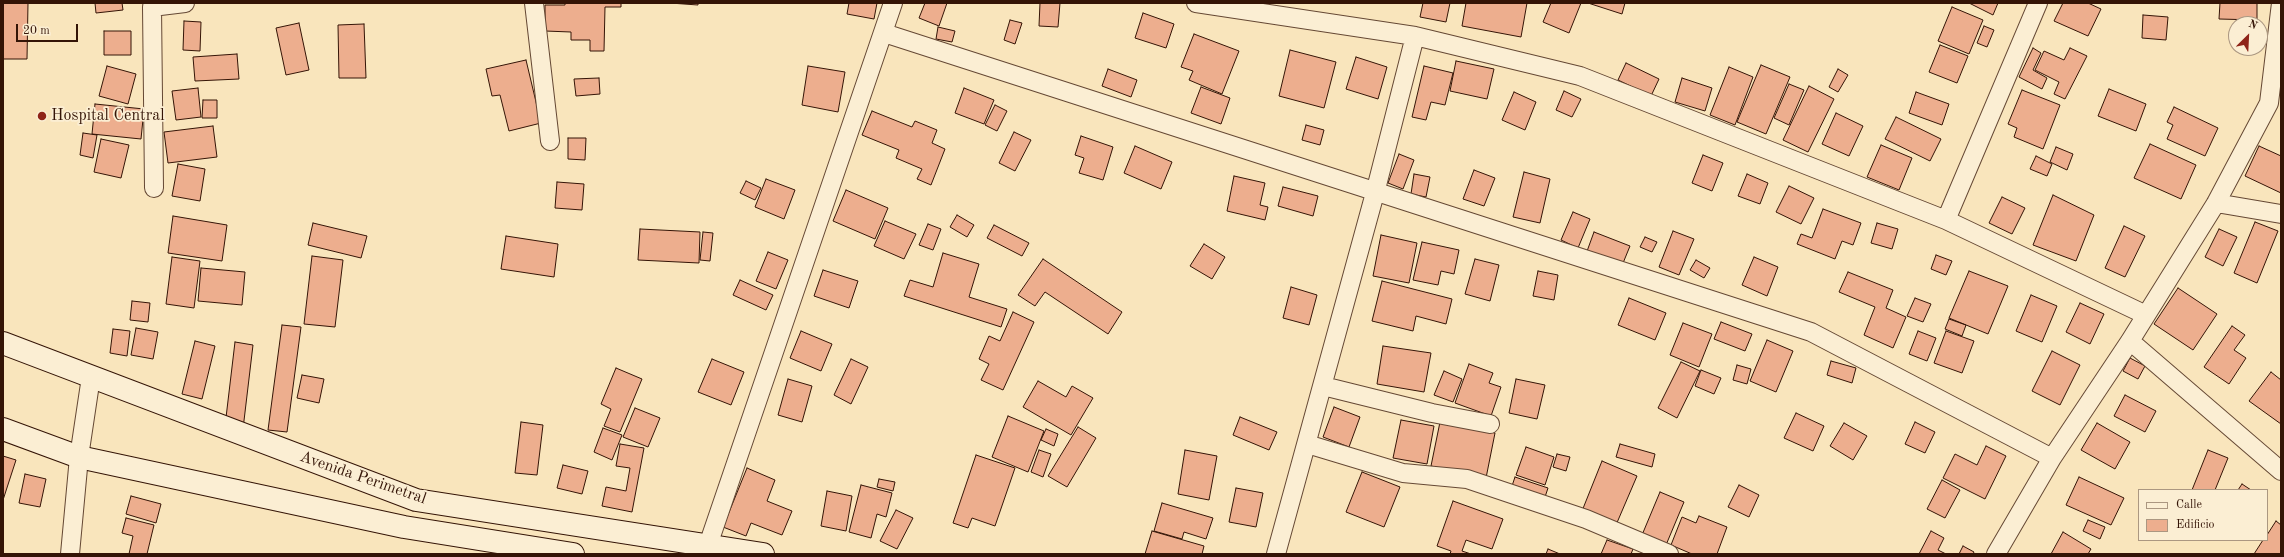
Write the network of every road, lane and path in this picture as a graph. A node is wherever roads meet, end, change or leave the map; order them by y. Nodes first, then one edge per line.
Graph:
1 (184, 3) edge
2 (534, 3) edge
3 (893, 3) edge
4 (1196, 3) edge
5 (2038, 3) edge
6 (2281, 3) edge
7 (884, 33) junction
8 (1415, 36) junction
9 (550, 141) dead end
10 (154, 188) dead end
11 (1375, 193) junction
12 (2216, 204) junction
13 (2281, 214) edge
14 (1946, 220) junction
15 (2146, 315) junction
16 (2130, 341) junction
17 (3, 343) edge
18 (91, 377) junction
19 (1323, 386) junction
20 (1490, 424) dead end
21 (3, 429) edge
22 (1307, 444) junction
23 (79, 457) junction
24 (2052, 458) junction
25 (2281, 471) edge
26 (707, 549) edge
27 (70, 554) edge
28 (573, 554) edge
29 (763, 554) edge
30 (1276, 554) edge
31 (1669, 554) edge
32 (1996, 554) edge

1 - 10 street
2 - 9 street
3 - 7 street
4 - 8 street
5 - 14 street
6 - 12 street
7 - 11 street
7 - 26 street
8 - 11 street
8 - 14 street
11 - 19 street
11 - 24 street
12 - 13 street
12 - 15 street
14 - 15 street
15 - 16 street
16 - 24 street
16 - 25 street
17 - 18 main road, Avenida Perimetral
18 - 23 street
18 - 26 main road, Avenida Perimetral
19 - 20 street
19 - 22 street
21 - 23 main road, Avenida Perimetral
22 - 30 street
22 - 31 street
23 - 27 street
23 - 28 main road, Avenida Perimetral
24 - 32 street
26 - 29 main road, Avenida Perimetral

